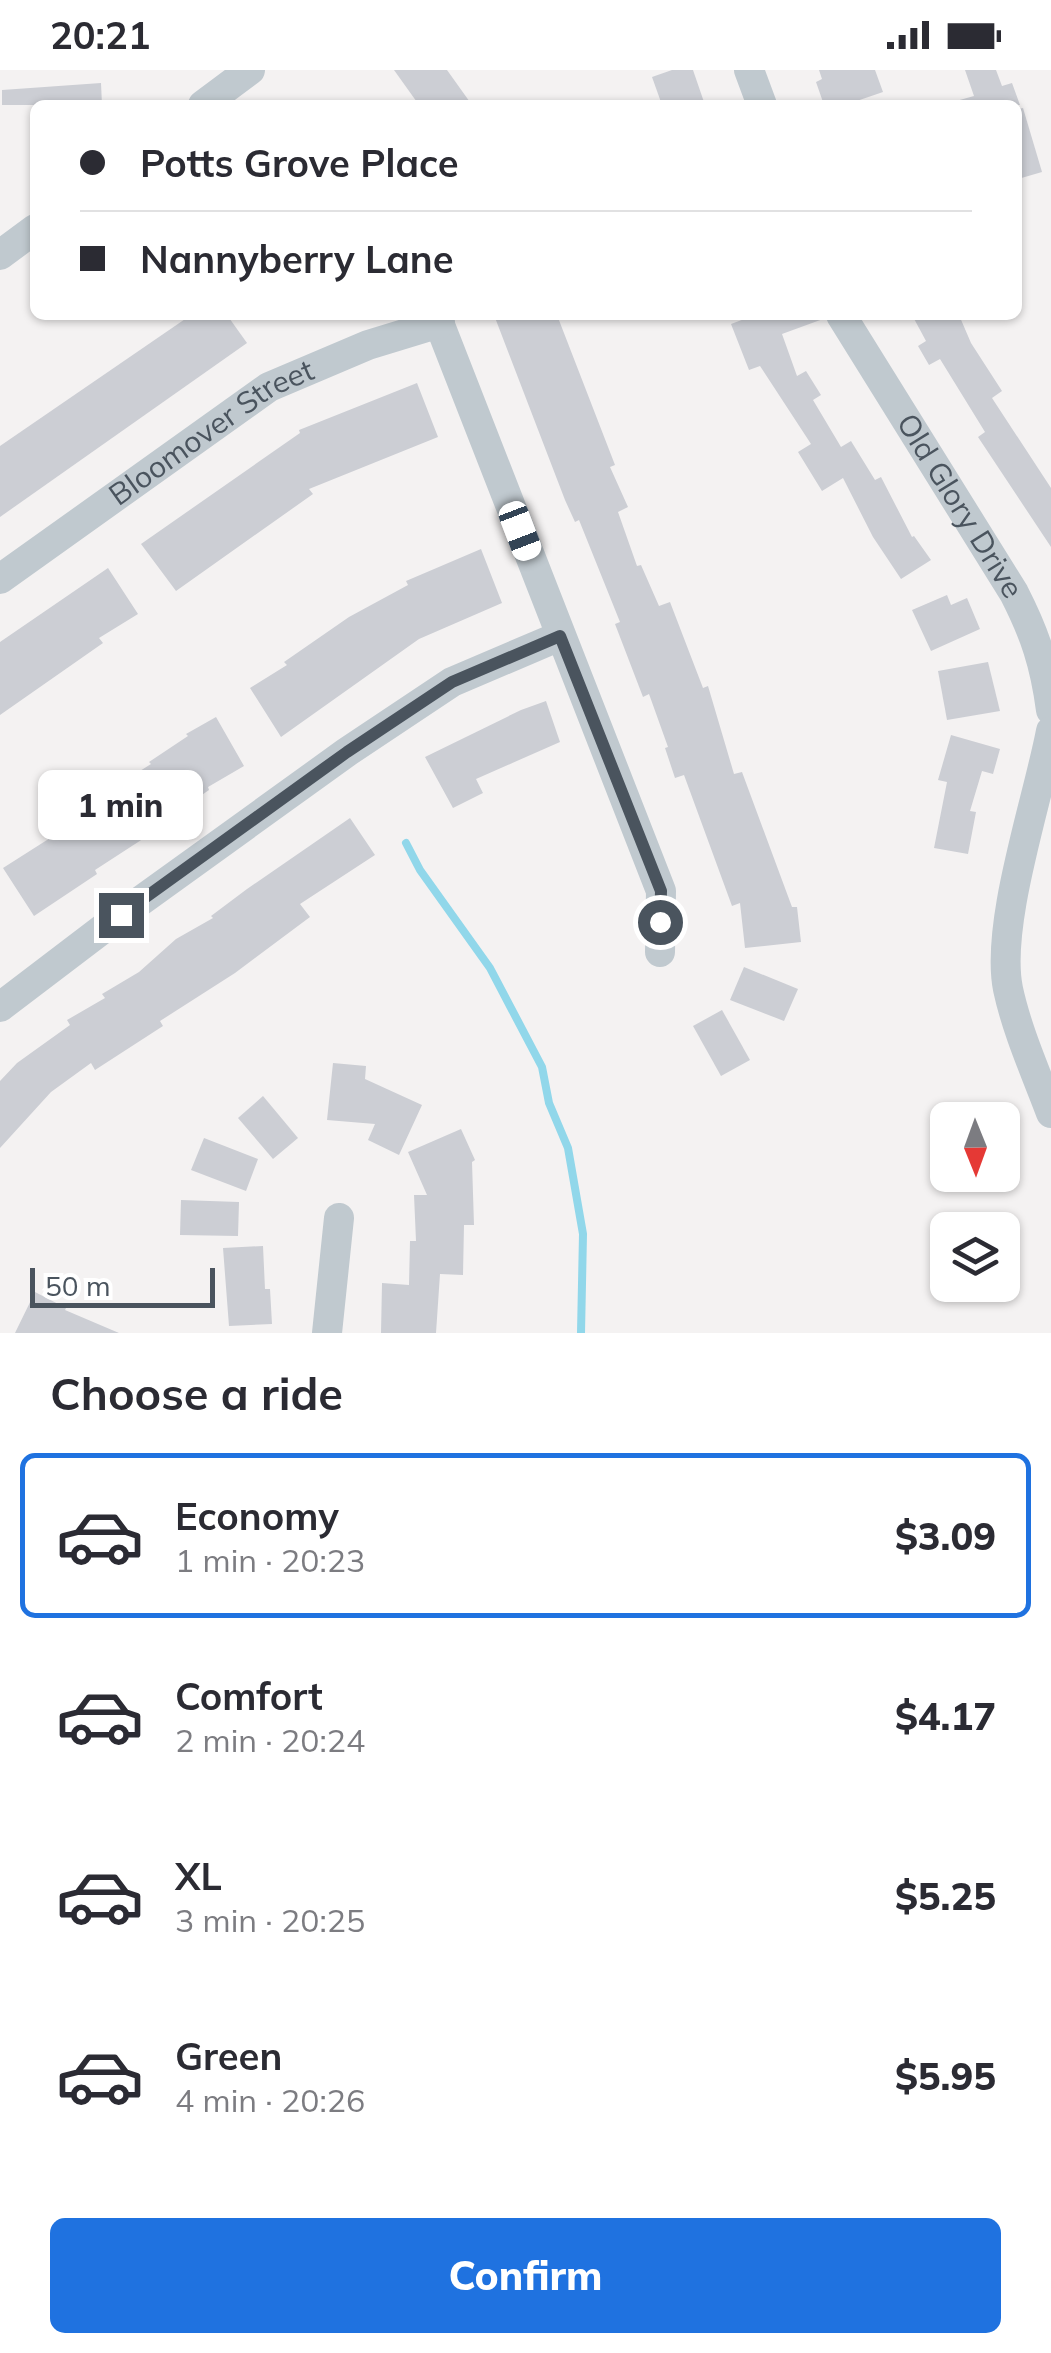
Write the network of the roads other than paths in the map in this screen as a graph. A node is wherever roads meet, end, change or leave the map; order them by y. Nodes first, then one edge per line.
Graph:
1 (250, 70) edge
2 (749, 70) edge
3 (209, 100) edge
4 (760, 100) edge
5 (30, 233) edge
6 (0, 254) edge
7 (435, 320) edge
8 (438, 320) edge
9 (844, 320) edge
10 (0, 579) edge
11 (560, 636) junction
12 (1051, 710) edge
13 (1051, 731) edge
14 (660, 952) dead end
15 (0, 1007) edge
16 (1051, 1113) edge
17 (339, 1218) dead end
18 (328, 1333) edge

1 - 3 street
2 - 4 street
5 - 6 street
7 - 10 street, Bloomover Street
8 - 11 street
9 - 12 street, Old Glory Drive
11 - 14 street
11 - 15 street
13 - 16 street
17 - 18 street

